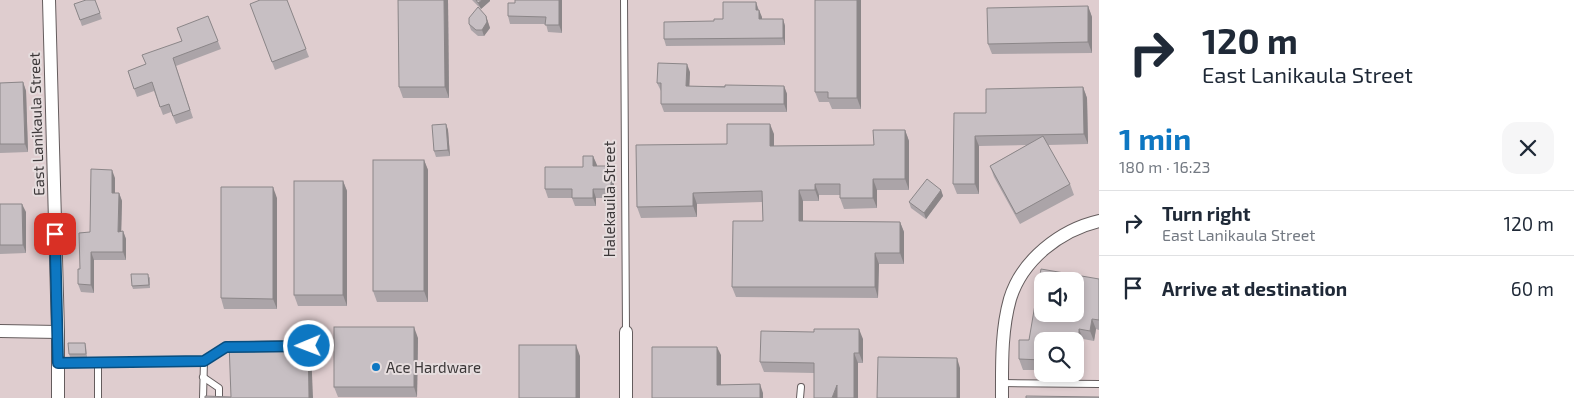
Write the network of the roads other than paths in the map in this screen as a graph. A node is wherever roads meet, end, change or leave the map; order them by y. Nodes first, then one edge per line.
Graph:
1 (49, 0) edge
2 (624, 0) edge
3 (1099, 221) edge
4 (0, 331) edge
5 (58, 332) junction
6 (626, 332) joint
7 (244, 347) edge
8 (204, 361) junction
9 (98, 362) junction
10 (58, 363) junction
11 (204, 377) junction
12 (1002, 384) junction
13 (1099, 384) edge
14 (800, 387) dead end
15 (58, 398) edge
16 (98, 398) edge
17 (203, 398) edge
18 (219, 398) edge
19 (626, 398) edge
20 (800, 398) edge
21 (1002, 398) edge

1 - 5 street, East Lanikaula Street
2 - 6 lane, Halekauila Street
3 - 12 street
4 - 5 street
5 - 10 street, East Lanikaula Street
6 - 19 street, Halekauila Street
7 - 8 lane
8 - 9 lane
8 - 11 lane
9 - 10 lane
9 - 16 lane
10 - 15 street, East Lanikaula Street
11 - 17 lane
11 - 18 lane
12 - 13 lane
12 - 21 street
14 - 20 lane

